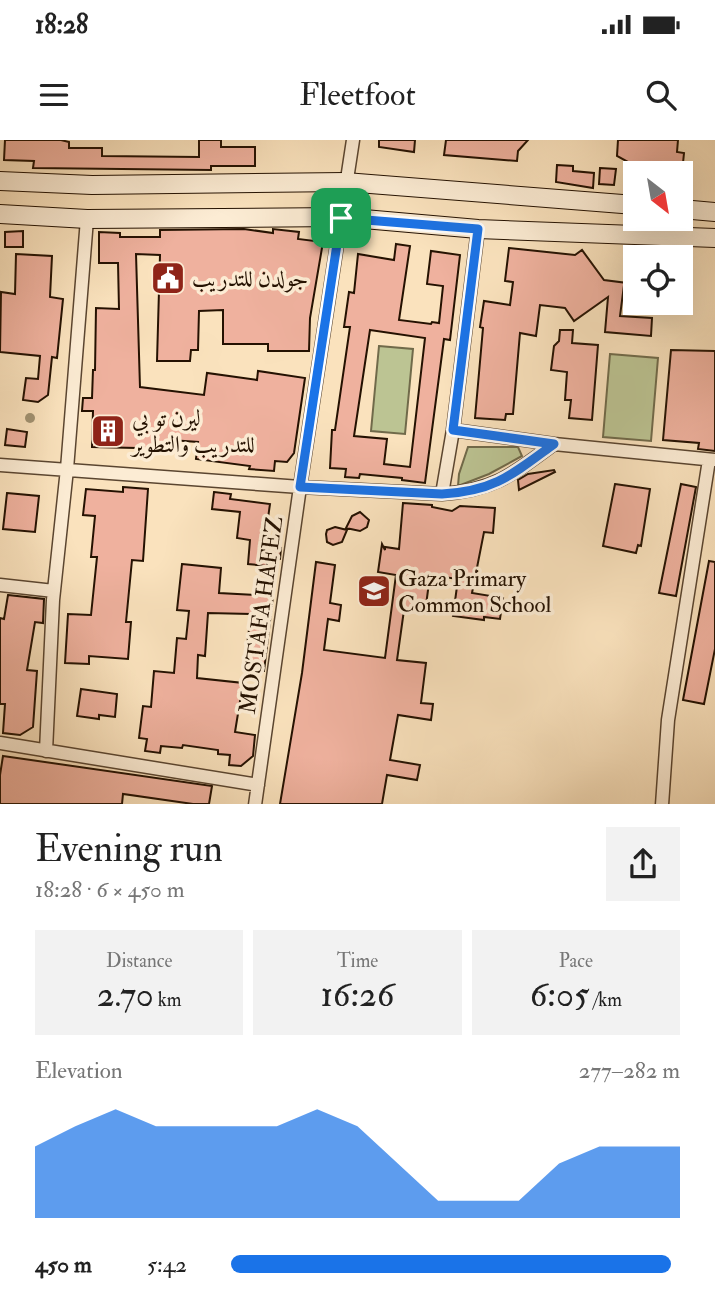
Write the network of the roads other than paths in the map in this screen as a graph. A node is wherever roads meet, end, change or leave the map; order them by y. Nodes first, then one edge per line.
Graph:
1 (353, 140) edge
2 (0, 181) edge
3 (345, 182) junction
4 (623, 204) edge
5 (693, 210) edge
6 (715, 212) edge
7 (0, 214) edge
8 (341, 218) junction
9 (87, 219) junction
10 (478, 229) junction
11 (715, 238) edge
12 (453, 430) junction
13 (554, 444) junction
14 (712, 460) edge
15 (0, 465) edge
16 (67, 469) junction
17 (300, 487) junction
18 (442, 494) junction
19 (0, 585) edge
20 (54, 592) junction
21 (0, 743) edge
22 (46, 751) junction
23 (257, 785) junction
24 (255, 804) edge
25 (662, 804) edge

1 - 3 street, MOSTAFA HAFEZ
2 - 3 main road
3 - 4 main road
3 - 8 street, MOSTAFA HAFEZ
5 - 6 main road
7 - 9 main road
8 - 9 main road
8 - 10 main road
8 - 17 street, MOSTAFA HAFEZ
9 - 16 street
10 - 11 main road
10 - 12 street
12 - 13 street
12 - 18 street
13 - 14 street
13 - 18 street
14 - 25 street
15 - 16 street
16 - 17 street
16 - 20 street
17 - 18 street
17 - 23 street, MOSTAFA HAFEZ
19 - 20 street
20 - 22 street
21 - 22 street
22 - 23 street
23 - 24 street, MOSTAFA HAFEZ

